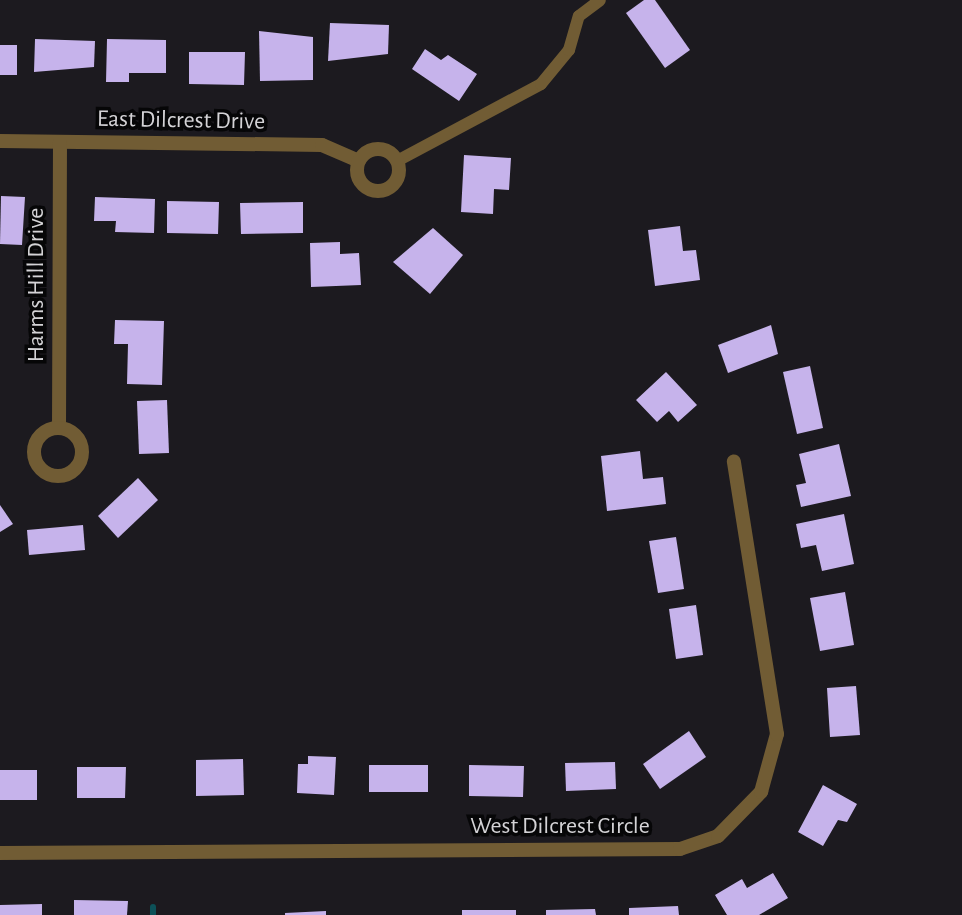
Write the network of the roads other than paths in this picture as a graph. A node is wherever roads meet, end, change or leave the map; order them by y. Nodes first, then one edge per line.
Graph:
1 (600, 0) edge
2 (0, 141) edge
3 (60, 142) junction
4 (359, 161) junction
5 (397, 161) junction
6 (60, 428) dead end
7 (734, 461) dead end
8 (0, 853) edge

1 - 5 lane
2 - 3 street, East Dilcrest Drive
3 - 4 street, East Dilcrest Drive
3 - 6 street, Harms Hill Drive
4 - 5 street
4 - 5 street
7 - 8 street, West Dilcrest Circle

